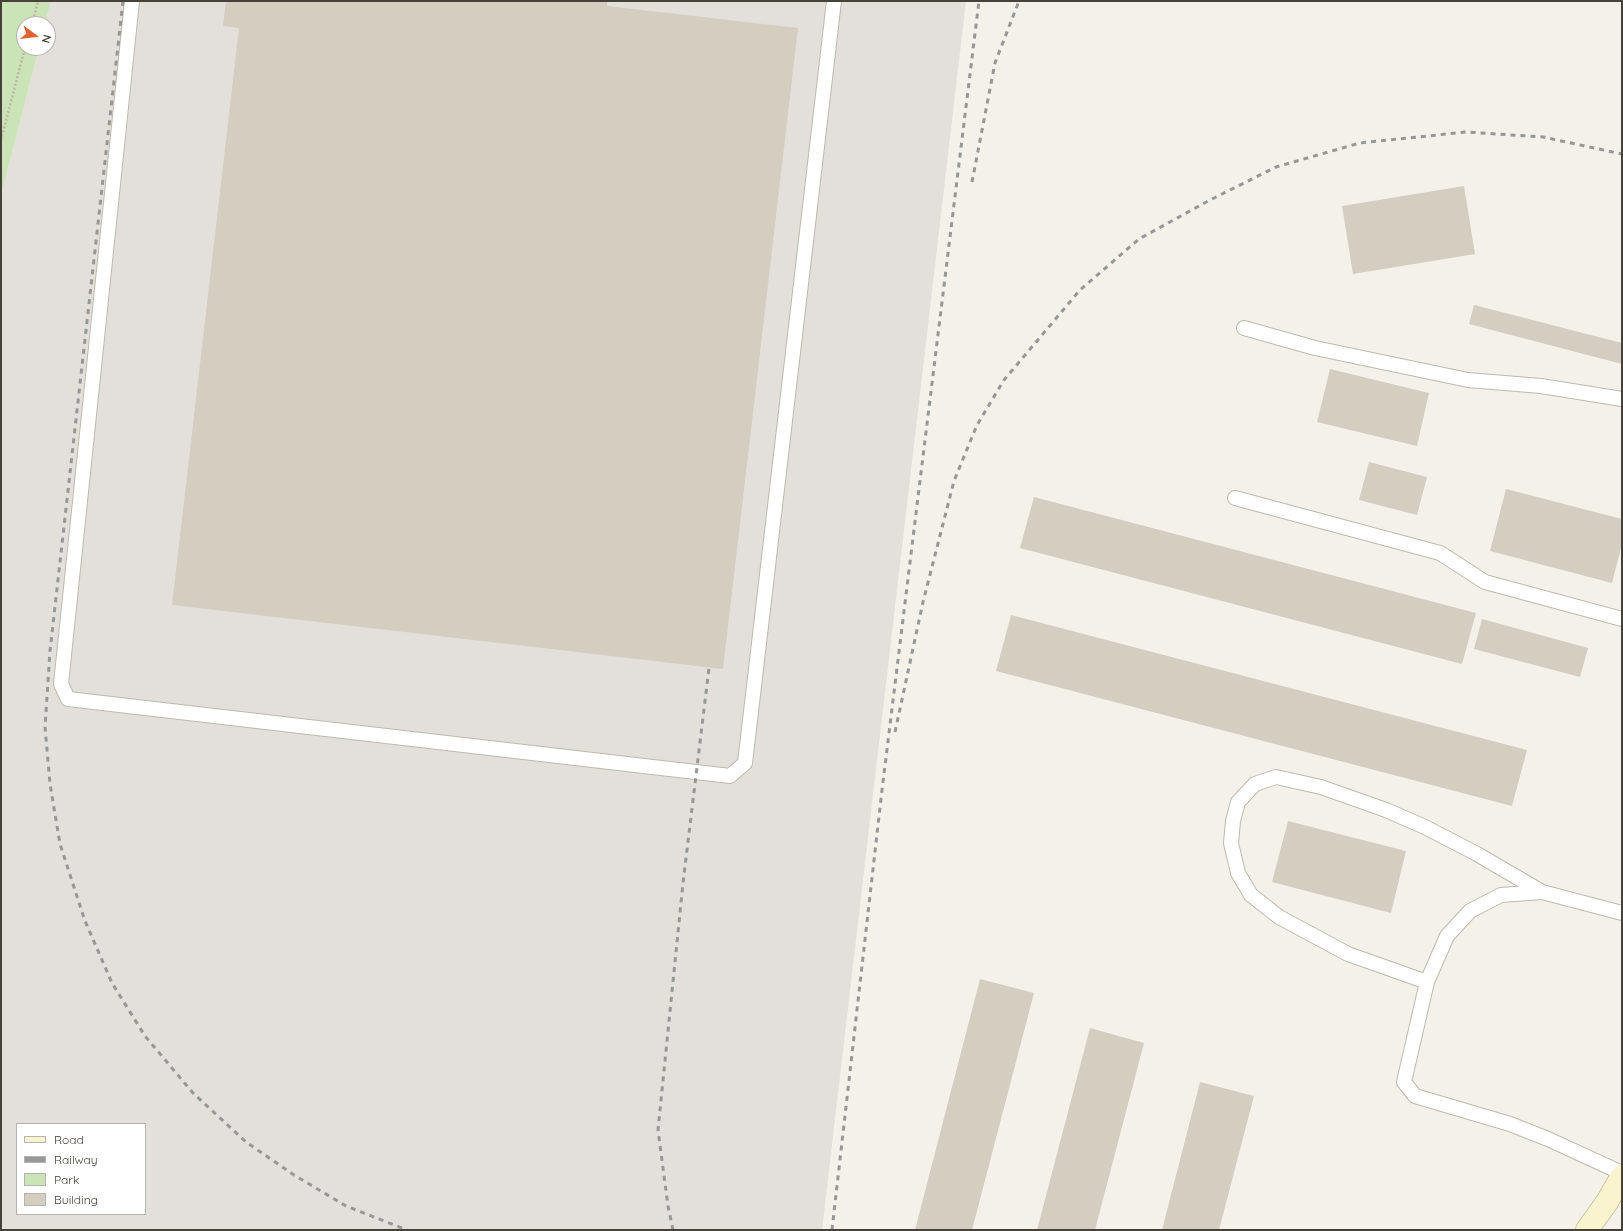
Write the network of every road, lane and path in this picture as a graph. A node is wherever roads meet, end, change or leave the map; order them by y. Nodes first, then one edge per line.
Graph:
1 (38, 1) edge
2 (132, 1) edge
3 (834, 1) edge
4 (34, 16) edge
5 (23, 56) edge
6 (1, 140) edge
7 (1244, 328) dead end
8 (1622, 399) edge
9 (1234, 498) dead end
10 (1622, 618) edge
11 (1542, 892) junction
12 (1622, 912) edge
13 (1427, 982) junction
14 (1622, 1174) edge
15 (1587, 1230) edge

1 - 4 path
2 - 3 lane
5 - 6 path
7 - 8 lane
9 - 10 lane
11 - 12 lane
11 - 13 lane
11 - 13 lane
13 - 14 lane
14 - 15 main road

